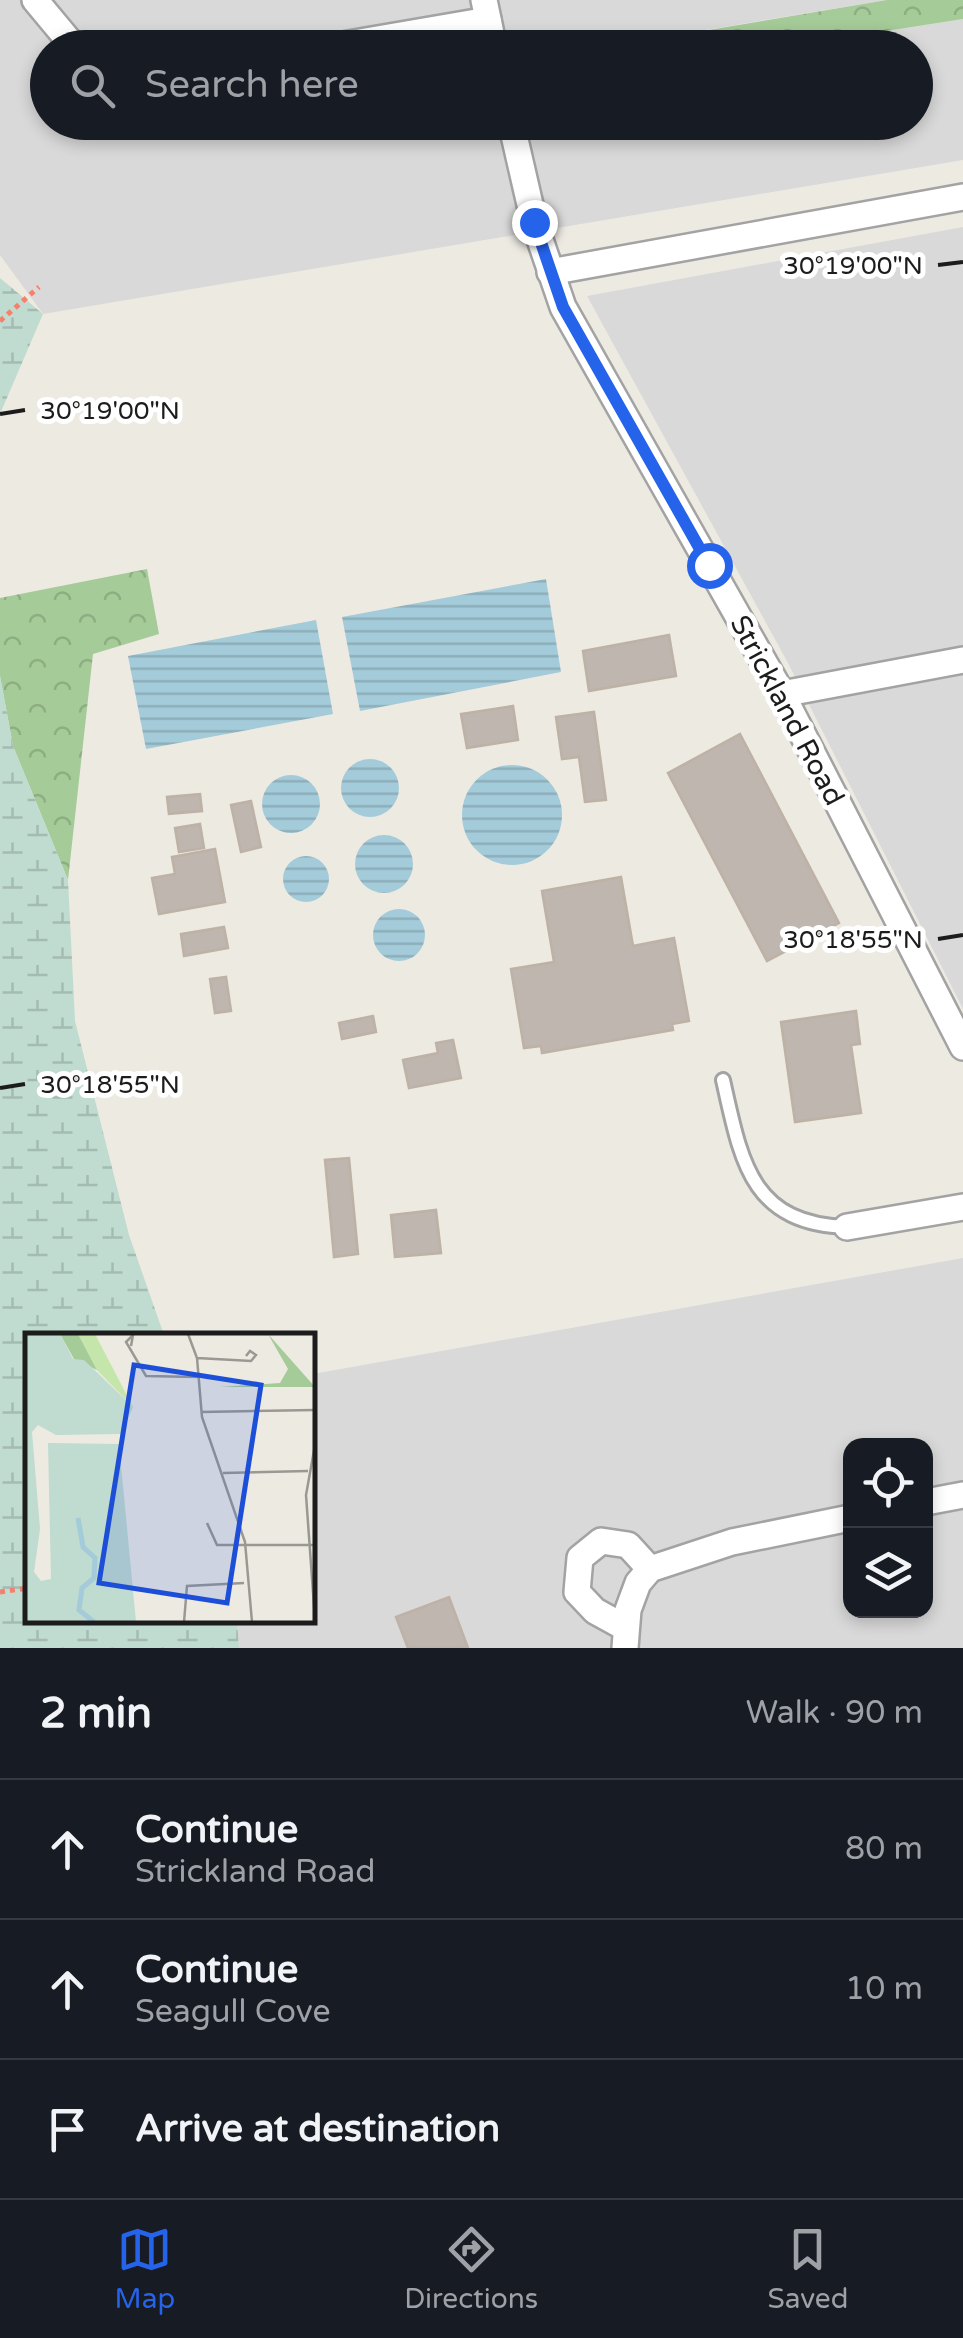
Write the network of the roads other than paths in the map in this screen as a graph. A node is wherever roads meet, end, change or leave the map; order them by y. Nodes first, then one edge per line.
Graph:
1 (35, 0) edge
2 (486, 10) edge
3 (60, 30) edge
4 (401, 30) edge
5 (516, 140) edge
6 (963, 197) edge
7 (550, 272) junction
8 (963, 660) edge
9 (782, 694) junction
10 (963, 1047) edge
11 (722, 1080) dead end
12 (963, 1208) edge
13 (847, 1227) joint
14 (963, 1495) edge
15 (933, 1501) edge
16 (843, 1519) edge
17 (650, 1569) junction
18 (626, 1638) edge

1 - 3 street
2 - 4 street
5 - 7 street, Strickland Road
6 - 7 street
7 - 9 street, Strickland Road
8 - 9 street
9 - 10 street, Strickland Road
11 - 13 lane
12 - 13 street
14 - 15 street
16 - 17 street
17 - 18 street
17 - 18 street

